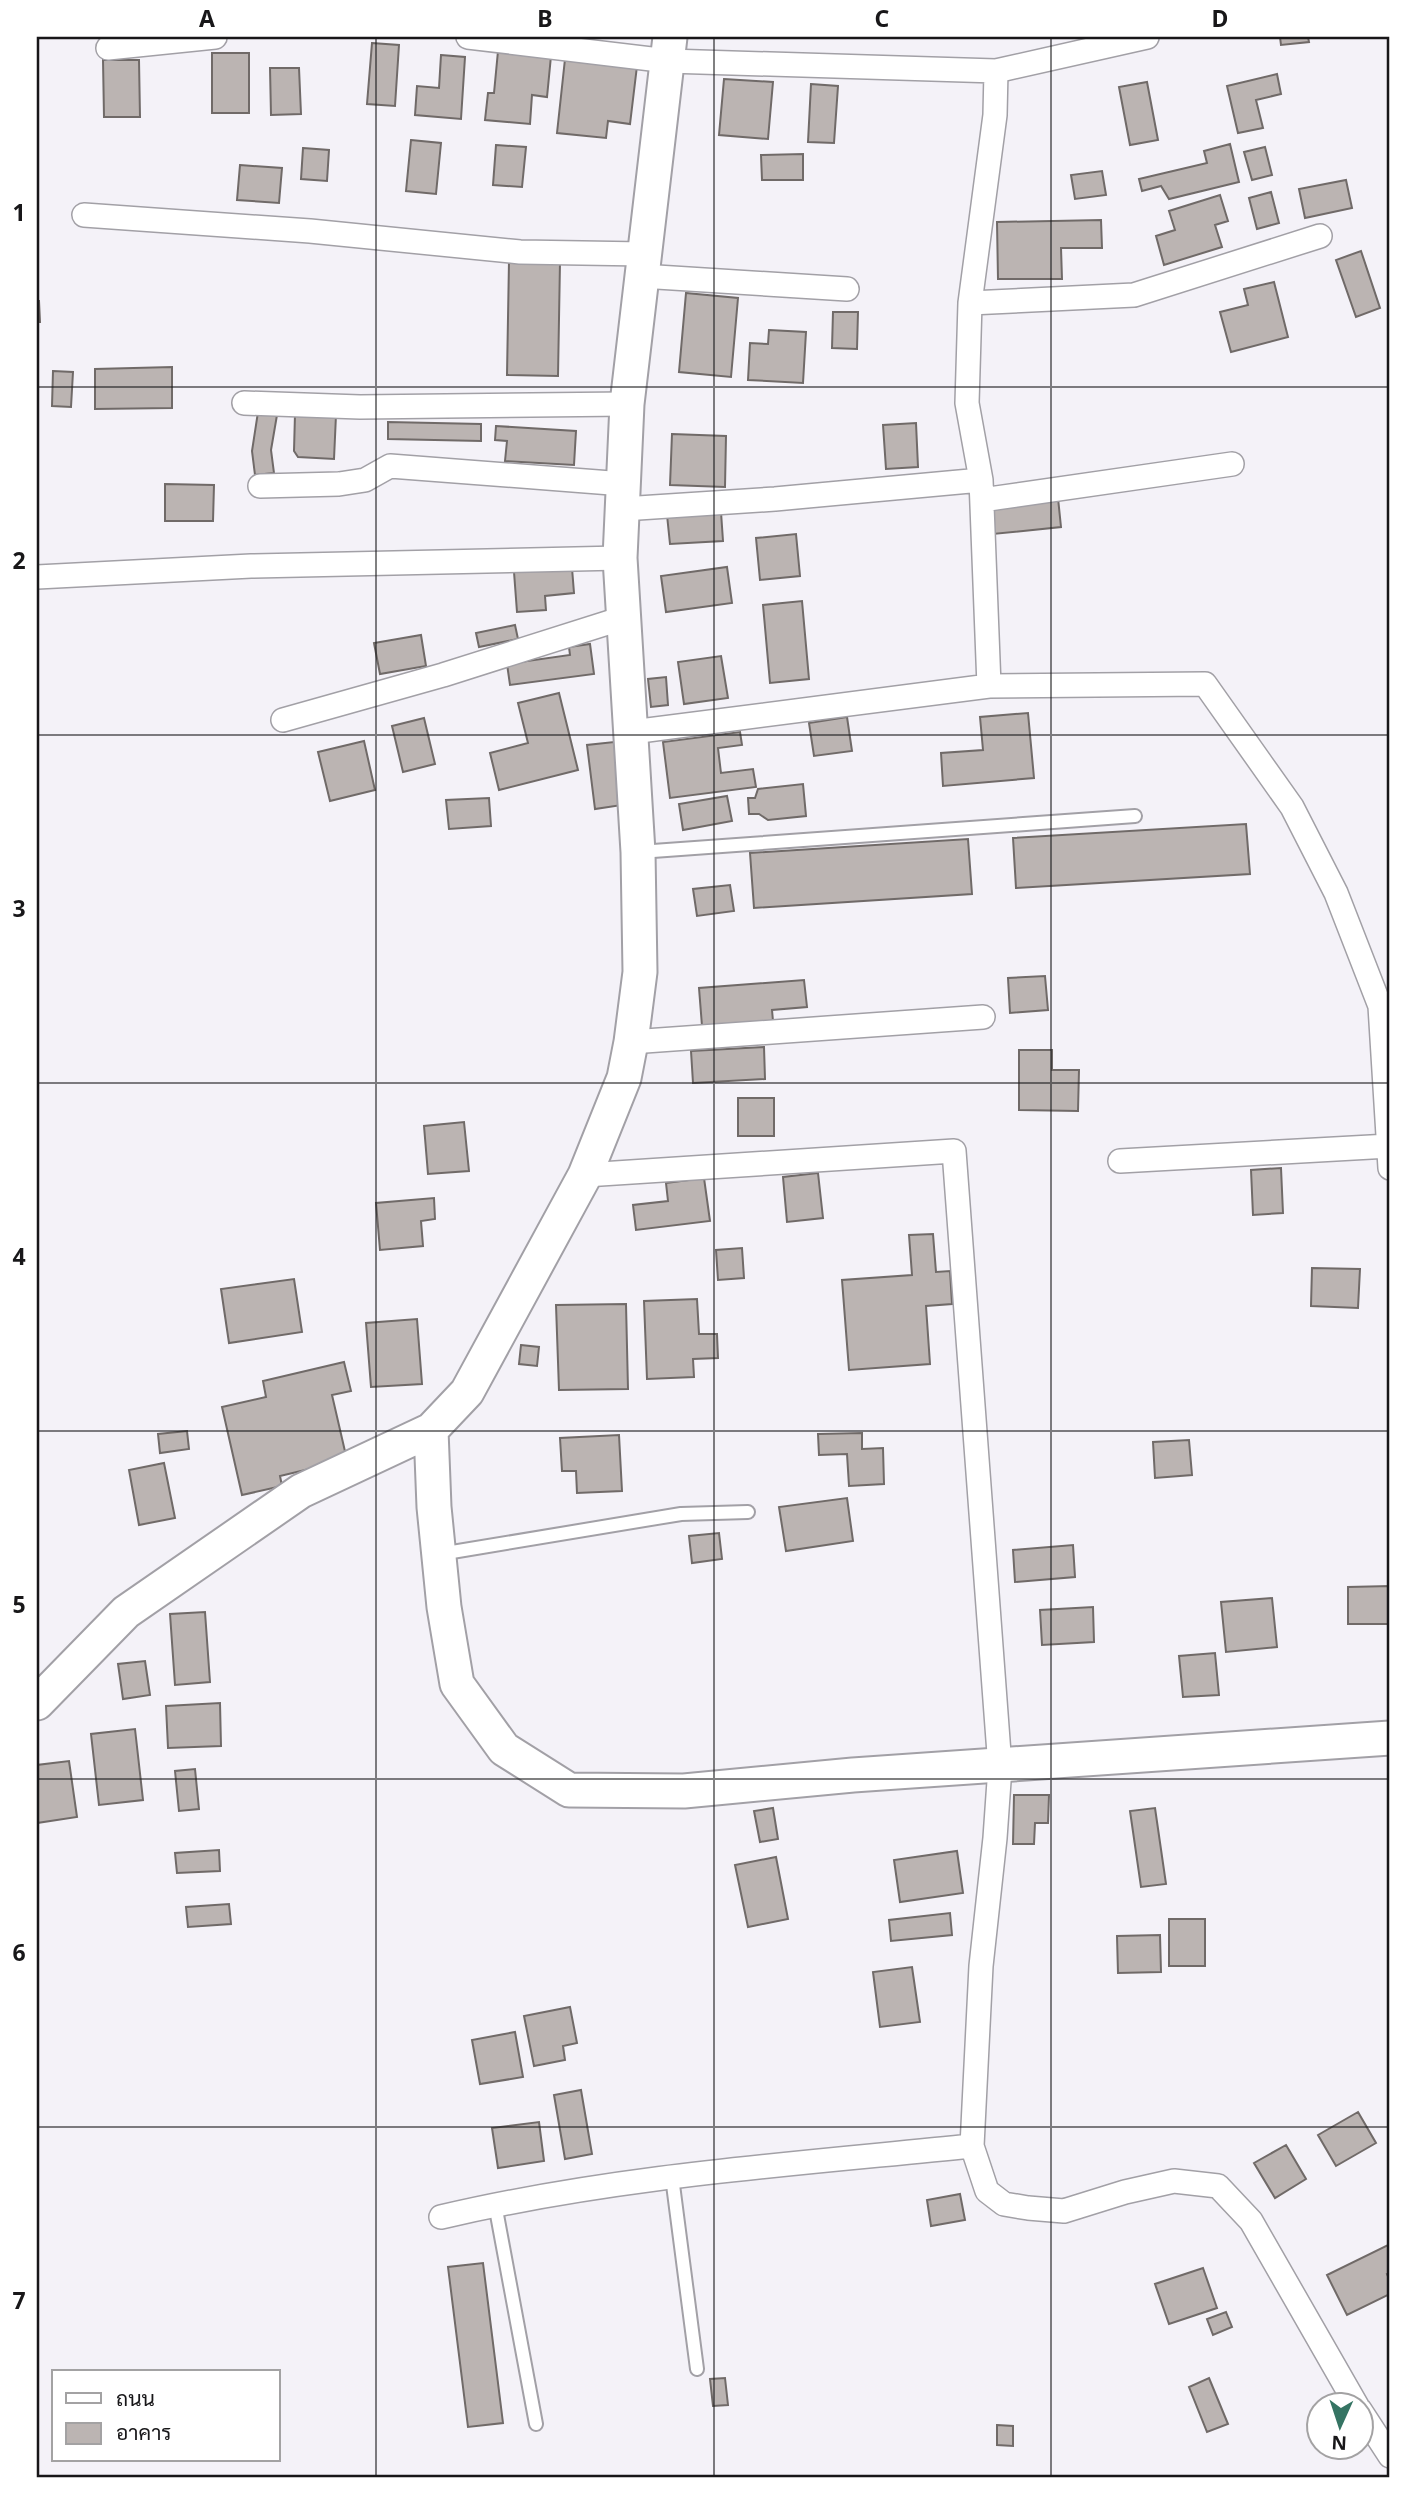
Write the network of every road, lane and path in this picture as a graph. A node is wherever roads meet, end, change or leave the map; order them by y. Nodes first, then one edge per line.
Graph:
1 (215, 37) edge
2 (468, 37) edge
3 (1147, 37) edge
4 (108, 48) dead end
5 (669, 49) edge
6 (996, 71) junction
7 (85, 215) dead end
8 (1320, 236) dead end
9 (643, 265) junction
10 (847, 289) dead end
11 (970, 303) junction
12 (244, 403) dead end
13 (627, 404) junction
14 (1232, 464) dead end
15 (260, 485) dead end
16 (981, 490) junction
17 (623, 497) junction
18 (620, 558) junction
19 (37, 577) edge
20 (623, 618) junction
21 (989, 686) junction
22 (283, 720) dead end
23 (632, 732) junction
24 (1135, 816) dead end
25 (638, 852) junction
26 (983, 1017) dead end
27 (631, 1042) junction
28 (1389, 1157) edge
29 (1120, 1161) dead end
30 (585, 1175) junction
31 (432, 1430) junction
32 (748, 1512) dead end
33 (439, 1555) junction
34 (37, 1703) edge
35 (1390, 1738) edge
36 (1000, 1767) junction
37 (972, 2146) junction
38 (672, 2177) junction
39 (495, 2204) junction
40 (441, 2217) dead end
41 (697, 2369) dead end
42 (1349, 2392) edge
43 (536, 2424) dead end
44 (1374, 2431) edge
45 (1390, 2456) edge

1 - 4 street
2 - 5 street
3 - 6 street
5 - 6 street
5 - 9 street
6 - 11 street
7 - 9 street
8 - 11 street
9 - 10 street
9 - 13 street
11 - 16 street
12 - 13 street
13 - 17 street
14 - 16 street
15 - 17 street
16 - 17 street
16 - 21 street
17 - 18 street
18 - 19 street
18 - 20 street
20 - 22 street
20 - 23 street
21 - 23 street
21 - 28 street
23 - 25 street
24 - 25 lane
25 - 27 street
26 - 27 street
27 - 30 street
28 - 29 street
30 - 31 street
30 - 36 street
31 - 33 street
31 - 34 street
32 - 33 lane
33 - 36 street
35 - 36 street
36 - 37 street
37 - 38 street
37 - 42 street
38 - 39 street
38 - 41 lane
39 - 40 street
39 - 43 lane
44 - 45 street

